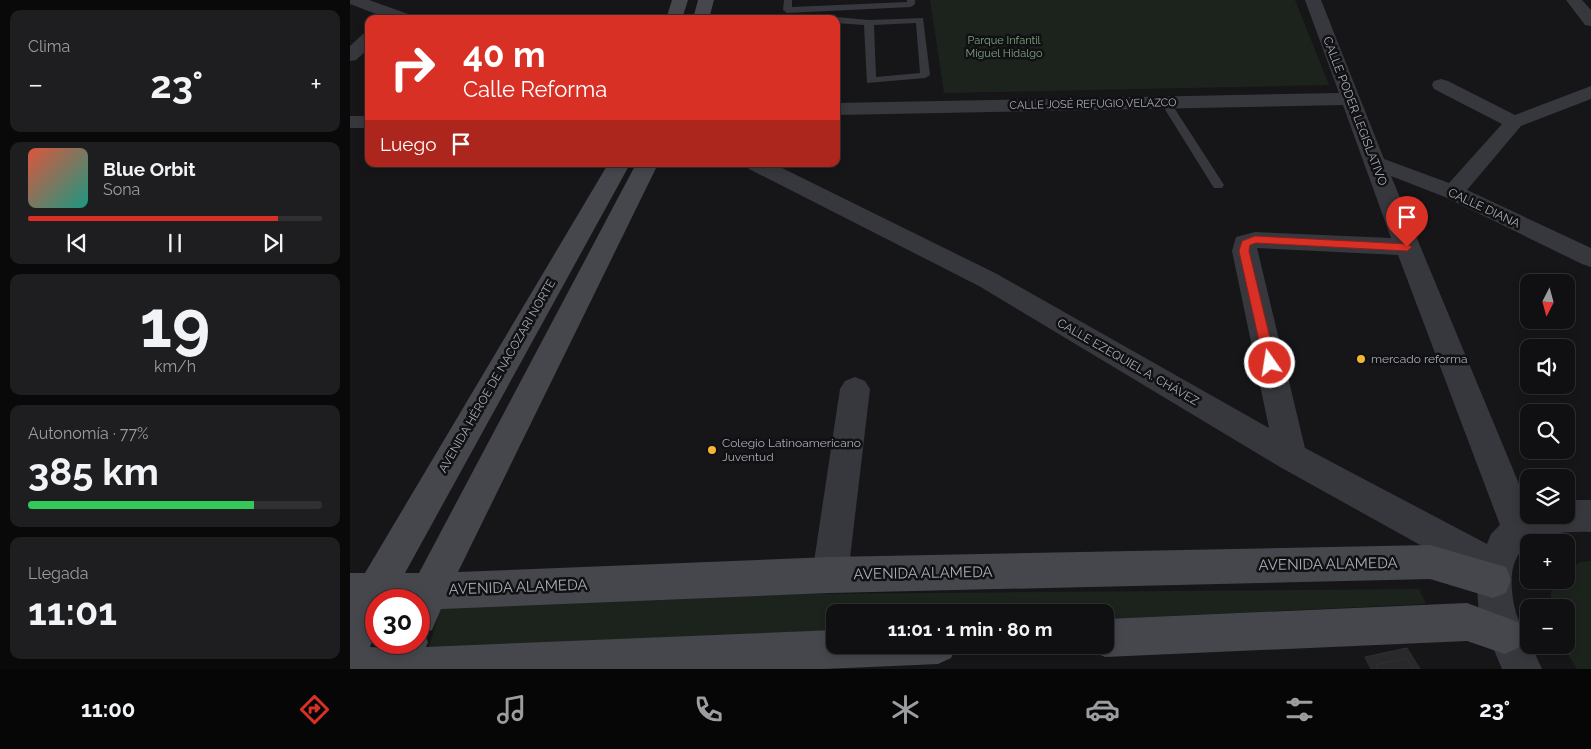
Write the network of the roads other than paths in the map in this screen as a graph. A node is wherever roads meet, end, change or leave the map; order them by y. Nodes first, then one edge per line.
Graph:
1 (354, 0) edge
2 (680, 0) edge
3 (706, 0) edge
4 (788, 0) edge
5 (911, 0) edge
6 (1313, 0) edge
7 (1574, 0) edge
8 (397, 14) edge
9 (675, 15) edge
10 (701, 15) edge
11 (840, 20) edge
12 (1591, 21) edge
13 (869, 23) junction
14 (365, 42) edge
15 (350, 56) edge
16 (1441, 84) dead end
17 (1591, 92) edge
18 (1350, 99) junction
19 (1166, 103) junction
20 (840, 109) edge
21 (350, 122) edge
22 (365, 122) edge
23 (1514, 122) junction
24 (1376, 162) junction
25 (617, 167) edge
26 (645, 167) edge
27 (763, 167) edge
28 (1218, 185) dead end
29 (1453, 192) junction
30 (1407, 247) junction
31 (1591, 258) edge
32 (855, 389) dead end
33 (1291, 456) junction
34 (1591, 516) edge
35 (1519, 528) junction
36 (830, 574) junction
37 (1494, 574) junction
38 (363, 590) edge
39 (430, 592) edge
40 (430, 604) edge
41 (1505, 635) junction
42 (1114, 638) edge
43 (826, 648) edge
44 (350, 649) edge
45 (403, 660) edge
46 (350, 666) edge
47 (1523, 669) edge

1 - 8 street
2 - 9 main road
3 - 10 main road
4 - 5 lane
6 - 18 street, CALLE PODER LEGISLATIVO
7 - 12 street
11 - 13 lane
13 - 13 lane
14 - 15 street
16 - 23 street
17 - 23 street
18 - 19 street, CALLE JOSÉ REFUGIO VELAZCO
18 - 24 street, CALLE PODER LEGISLATIVO
19 - 20 street, CALLE JOSÉ REFUGIO VELAZCO
19 - 28 lane
21 - 22 street
23 - 29 street
24 - 29 street, CALLE DIANA
24 - 30 street, CALLE PODER LEGISLATIVO
25 - 38 main road, AVENIDA HÉROE DE NACOZARI NORTE
26 - 39 main road
27 - 33 street, CALLE EZEQUIEL A. CHÁVEZ
29 - 31 street, CALLE DIANA
30 - 33 street
30 - 35 street, CALLE PODER LEGISLATIVO
32 - 36 street
33 - 37 street, CALLE EZEQUIEL A. CHÁVEZ
34 - 35 street
35 - 37 street
36 - 37 main road, AVENIDA ALAMEDA
36 - 40 main road, AVENIDA ALAMEDA
37 - 41 street
38 - 44 main road, AVENIDA HÉROE DE NACOZARI NORTE
41 - 42 main road
41 - 47 street
43 - 45 main road
45 - 46 main road

